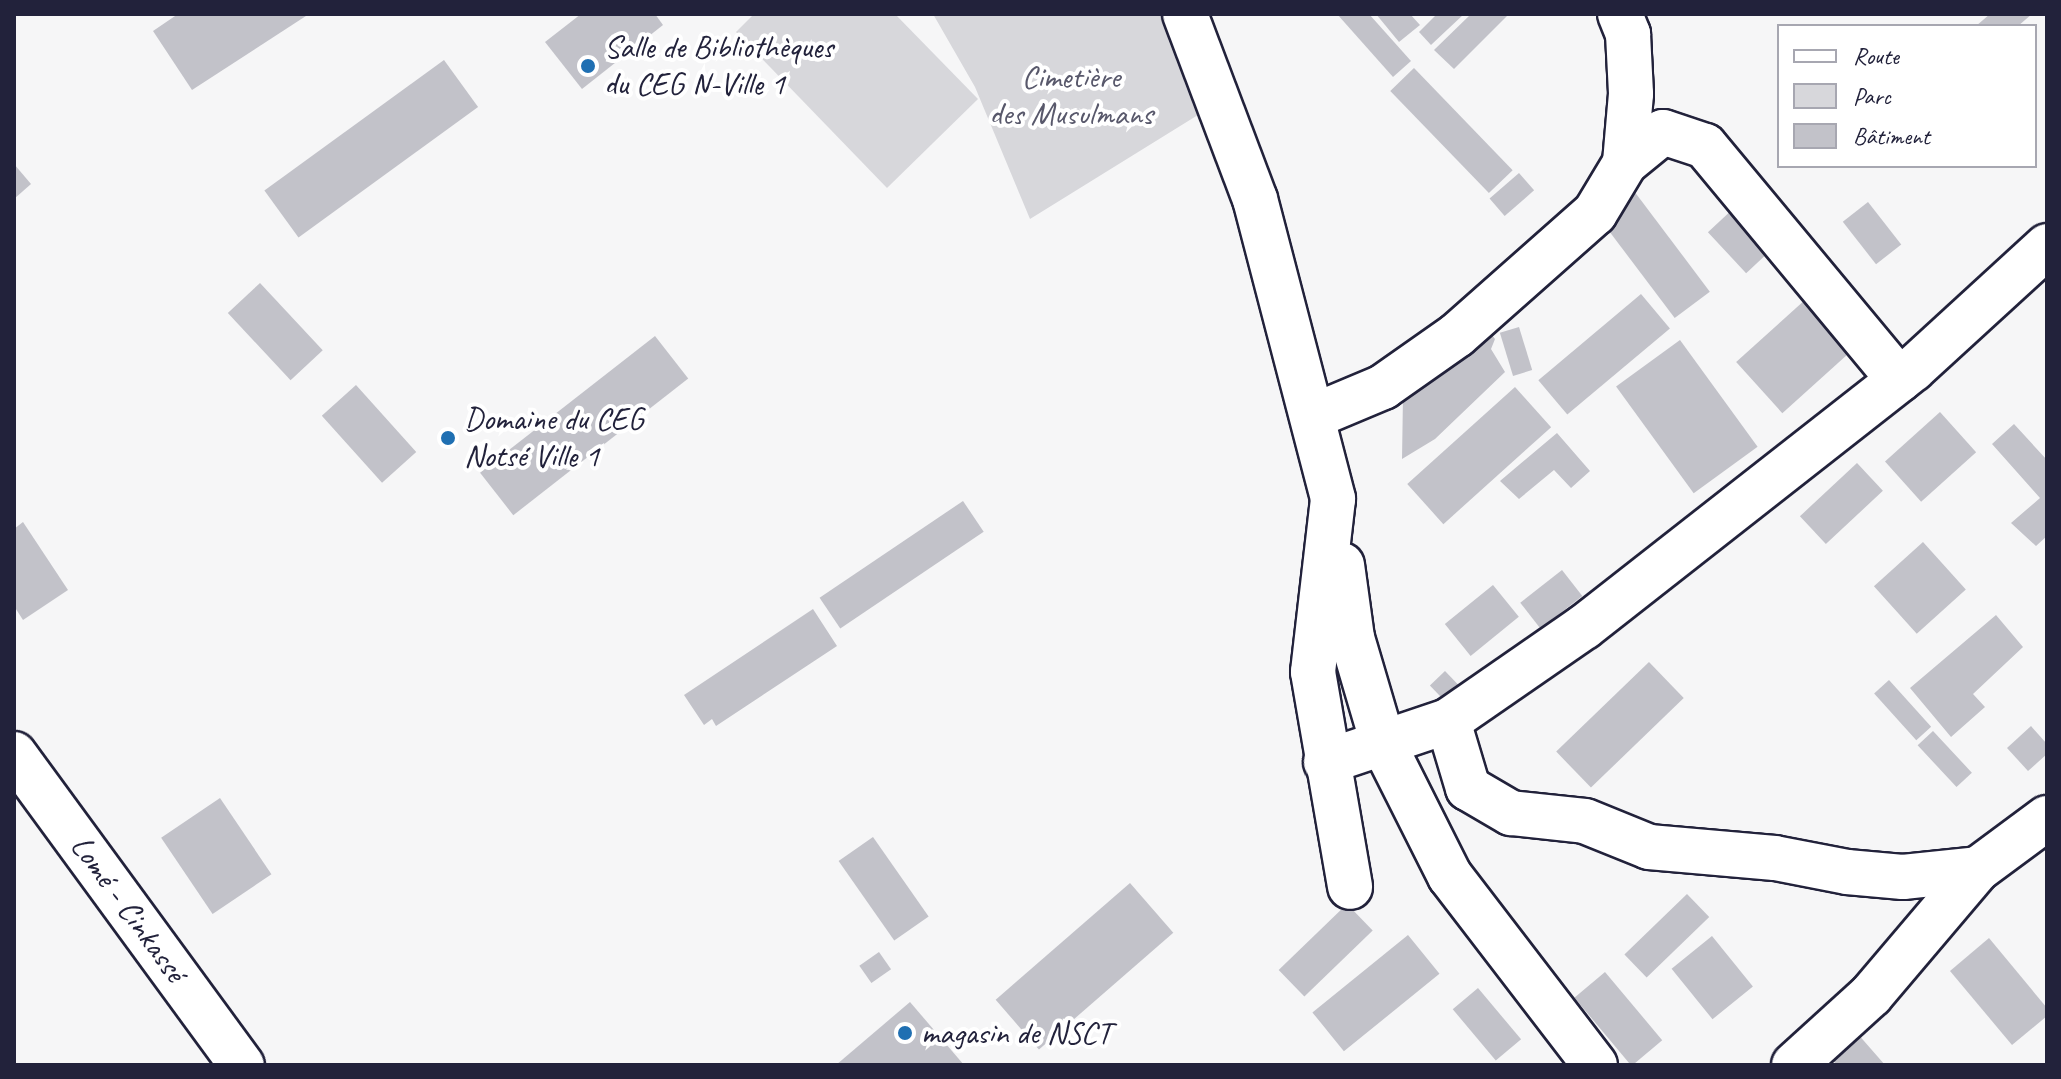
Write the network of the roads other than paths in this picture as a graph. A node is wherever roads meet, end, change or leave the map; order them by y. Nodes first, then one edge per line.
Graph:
1 (1185, 14) edge
2 (1620, 14) edge
3 (1625, 163) junction
4 (2047, 246) edge
5 (1899, 380) junction
6 (1314, 416) junction
7 (1333, 499) junction
8 (1448, 721) junction
9 (1383, 743) junction
10 (14, 754) edge
11 (1326, 762) junction
12 (2047, 818) edge
13 (1978, 869) junction
14 (1350, 887) dead end
15 (242, 1065) edge
16 (1595, 1065) edge
17 (1794, 1065) edge

1 - 6 main road
2 - 3 main road
3 - 5 main road
3 - 6 main road
4 - 5 main road
5 - 8 main road
6 - 7 main road
7 - 9 main road
7 - 11 main road
8 - 9 main road
8 - 13 main road
9 - 11 main road
9 - 16 main road
10 - 15 main road, Lomé - Cinkassé
11 - 14 main road
12 - 13 main road
13 - 17 main road

